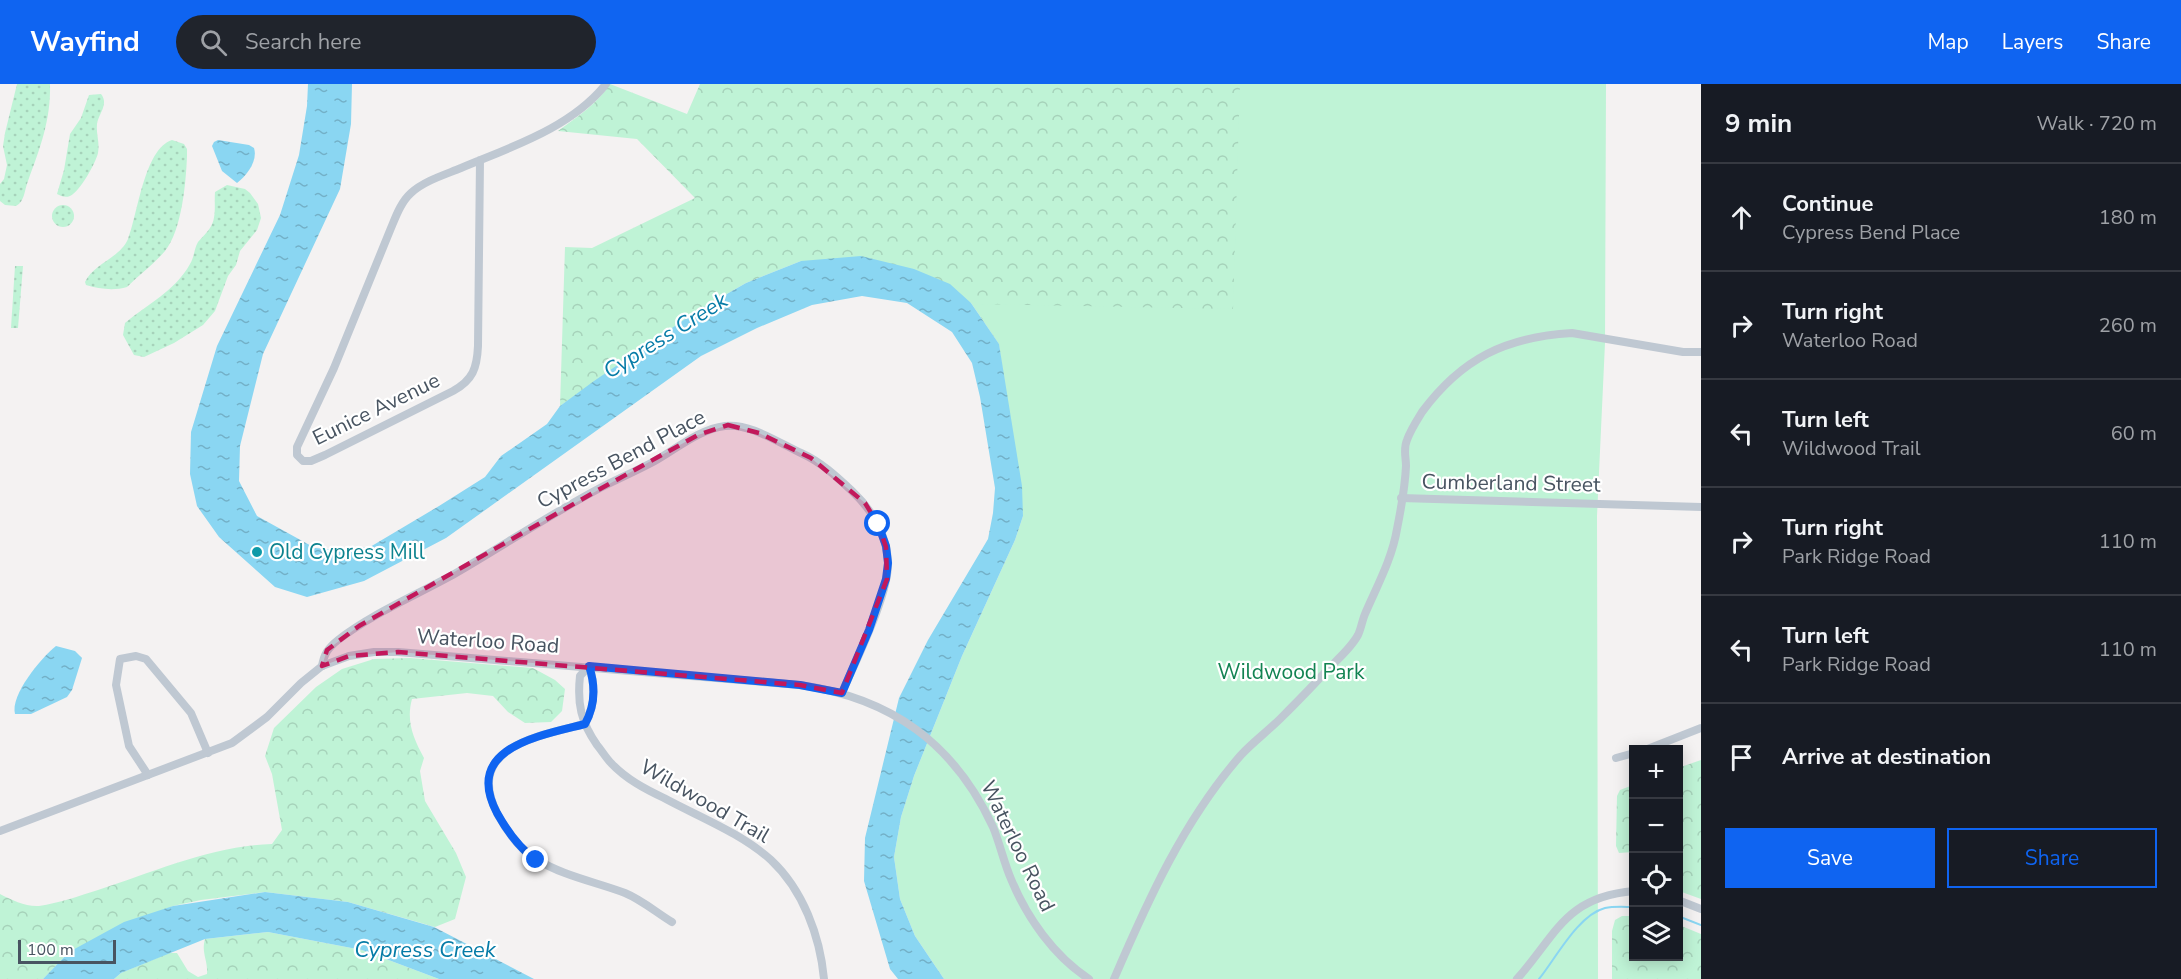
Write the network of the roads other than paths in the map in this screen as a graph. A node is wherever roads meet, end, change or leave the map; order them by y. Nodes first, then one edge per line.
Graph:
1 (606, 84) edge
2 (480, 160) junction
3 (1701, 352) edge
4 (1401, 498) junction
5 (1701, 507) edge
6 (322, 666) junction
7 (589, 666) junction
8 (842, 693) junction
9 (585, 724) junction
10 (1701, 728) edge
11 (1658, 745) edge
12 (208, 753) junction
13 (1629, 754) edge
14 (1616, 758) dead end
15 (148, 775) junction
16 (0, 831) edge
17 (1629, 891) edge
18 (1683, 902) edge
19 (1701, 909) edge
20 (672, 922) dead end
21 (824, 979) edge
22 (1089, 979) edge
23 (1114, 979) edge
24 (1517, 979) edge

1 - 2 street
2 - 2 street, Eunice Avenue
3 - 4 street
4 - 5 street, Cumberland Street
4 - 23 street
6 - 7 street, Waterloo Road
6 - 8 street, Cypress Bend Place
6 - 12 street, Waterloo Road
7 - 8 street, Waterloo Road
7 - 9 street
7 - 9 street, Wildwood Trail
8 - 22 street, Waterloo Road
9 - 20 street
9 - 21 street, Wildwood Trail
10 - 11 street
12 - 15 street, Waterloo Road
12 - 15 street
13 - 14 street
15 - 16 street, Waterloo Road
17 - 24 street
18 - 19 street

